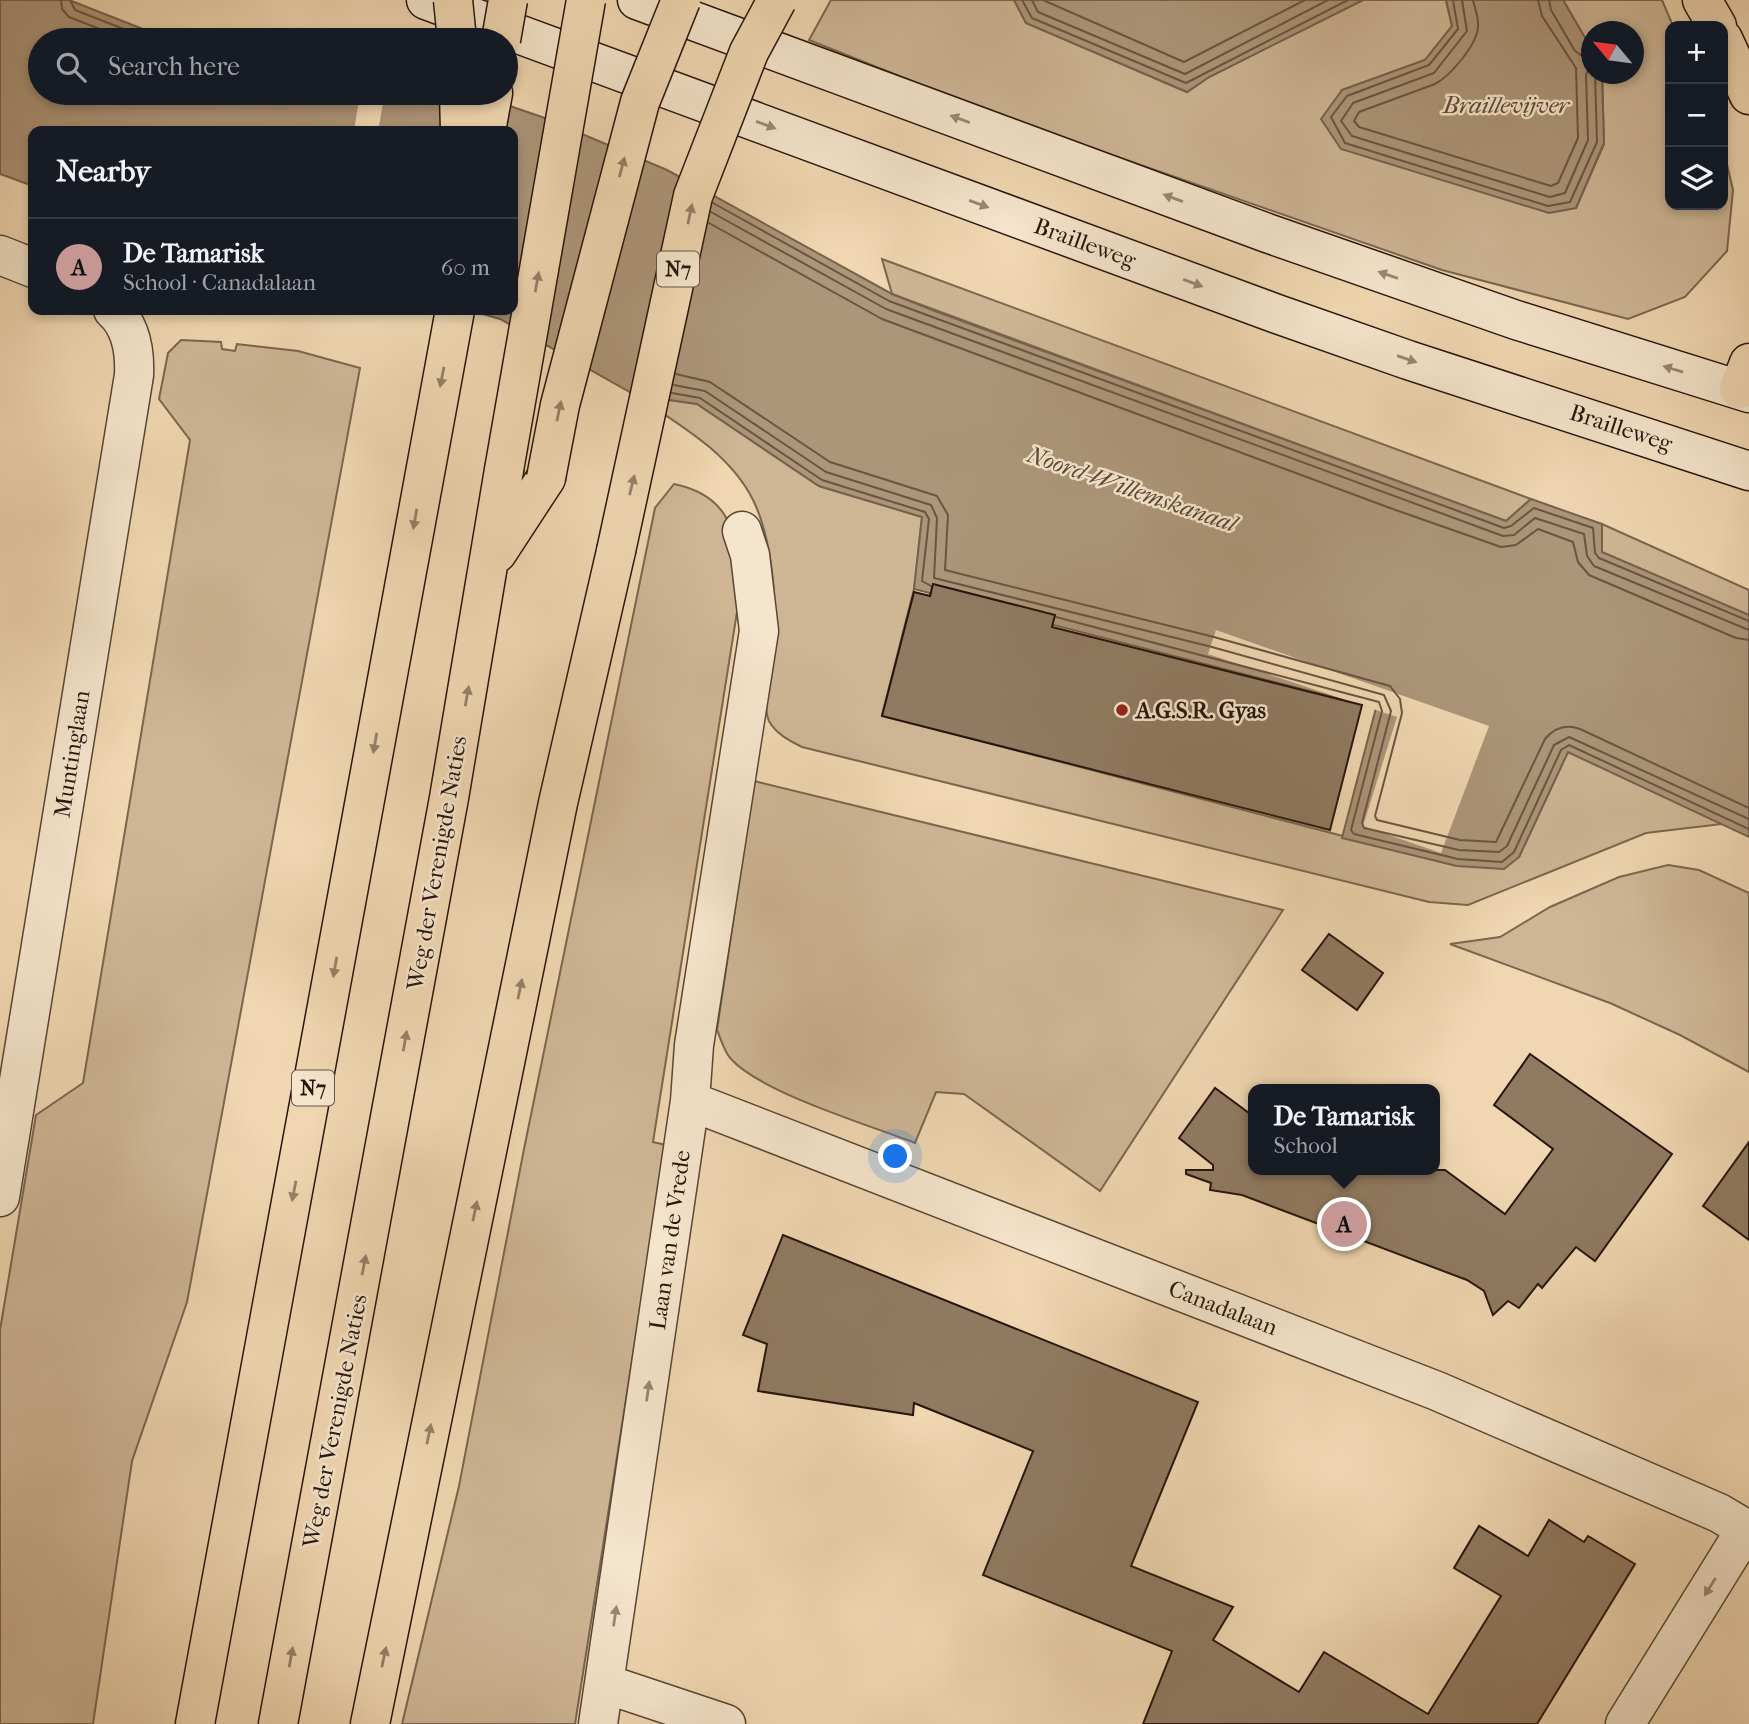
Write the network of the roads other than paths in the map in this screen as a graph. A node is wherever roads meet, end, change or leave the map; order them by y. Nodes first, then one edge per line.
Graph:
1 (426, 0) edge
2 (453, 0) edge
3 (508, 0) edge
4 (586, 0) edge
5 (638, 0) edge
6 (681, 0) edge
7 (777, 0) edge
8 (1702, 0) edge
9 (1714, 21) edge
10 (456, 28) edge
11 (502, 28) edge
12 (503, 28) edge
13 (518, 34) edge
14 (1728, 50) edge
15 (1749, 95) edge
16 (459, 105) edge
17 (491, 105) edge
18 (460, 126) edge
19 (487, 126) edge
20 (0, 256) edge
21 (28, 266) edge
22 (117, 315) edge
23 (454, 315) edge
24 (1746, 382) edge
25 (1749, 471) edge
26 (743, 531) dead end
27 (490, 564) junction
28 (690, 1101) junction
29 (0, 1197) edge
30 (1747, 1530) edge
31 (606, 1684) junction
32 (195, 1724) edge
33 (278, 1724) edge
34 (370, 1724) edge
35 (598, 1724) edge
36 (726, 1724) edge
37 (1625, 1724) edge

1 -> 11 street, Brailleweg
2 - 10 highway, bridge
3 - 12 highway, bridge
27 -> 4 highway, Weg der Verenigde Naties, bridge
24 -> 5 street
27 -> 6 highway, bridge
34 -> 7 highway, N7, bridge
8 - 9 highway
13 -> 25 street, Brailleweg
14 - 15 highway
16 - 18 highway
17 - 19 highway
20 - 21 street
22 - 29 street, Muntinglaan
23 -> 32 highway, N7
26 - 28 street, Laan van de Vrede
33 -> 27 highway, Weg der Verenigde Naties
28 - 30 street, Canadalaan
31 -> 28 street, Laan van de Vrede
30 -> 37 street
31 - 35 street, Laan van de Vrede
31 - 36 street

